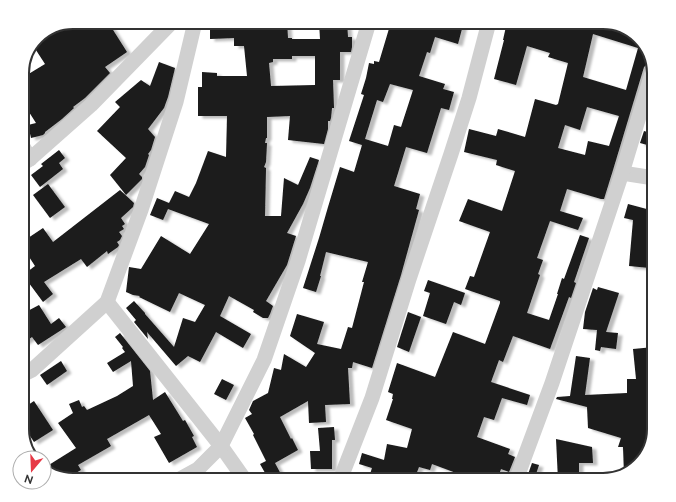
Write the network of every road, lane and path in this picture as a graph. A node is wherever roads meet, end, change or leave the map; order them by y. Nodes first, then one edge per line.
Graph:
1 (165, 29) edge
2 (193, 29) edge
3 (367, 29) edge
4 (487, 29) edge
5 (647, 90) edge
6 (29, 158) edge
7 (622, 173) junction
8 (647, 177) edge
9 (107, 302) junction
10 (29, 372) edge
11 (221, 446) junction
12 (191, 473) edge
13 (241, 473) edge
14 (343, 473) edge
15 (519, 473) edge

1 - 6 street
2 - 9 street
3 - 11 street
4 - 14 street
5 - 7 street
7 - 8 street
7 - 15 street
9 - 10 street
9 - 11 street
11 - 12 street
11 - 13 street

